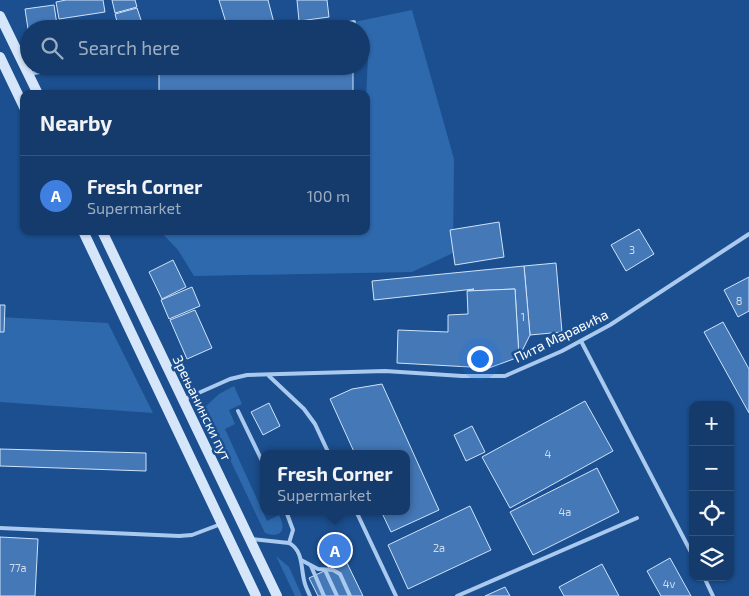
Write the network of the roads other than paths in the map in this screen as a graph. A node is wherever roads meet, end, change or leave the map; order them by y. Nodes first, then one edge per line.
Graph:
1 (0, 16) edge
2 (20, 56) edge
3 (0, 57) edge
4 (29, 75) edge
5 (36, 90) edge
6 (20, 99) edge
7 (749, 234) edge
8 (85, 235) edge
9 (104, 235) edge
10 (581, 342) junction
11 (268, 375) junction
12 (182, 399) junction
13 (238, 411) dead end
14 (327, 450) edge
15 (260, 457) edge
16 (287, 515) edge
17 (358, 515) edge
18 (637, 518) dead end
19 (221, 524) junction
20 (0, 528) edge
21 (249, 539) junction
22 (289, 543) junction
23 (689, 548) edge
24 (301, 560) junction
25 (310, 566) junction
26 (325, 570) junction
27 (706, 581) edge
28 (256, 596) edge
29 (277, 596) edge
30 (310, 596) edge
31 (324, 596) edge
32 (337, 596) edge
33 (350, 596) edge
34 (396, 596) edge
35 (457, 596) edge
36 (713, 596) edge

1 - 2 main road
3 - 6 main road
4 - 5 main road
7 - 10 lane, Пита Маравића
8 - 19 main road
9 - 12 main road, Зрењанински пут
10 - 11 lane, Пита Маравића
10 - 23 lane
11 - 12 lane, Пита Маравића
11 - 14 lane
12 - 21 main road, Зрењанински пут
13 - 15 lane
16 - 22 lane
17 - 34 lane
18 - 35 lane
19 - 20 lane
19 - 28 main road
21 - 22 lane
21 - 29 main road, Зрењанински пут
22 - 24 lane
24 - 25 lane
24 - 30 lane
25 - 26 lane
25 - 31 lane
26 - 32 lane
26 - 33 lane
27 - 36 lane

